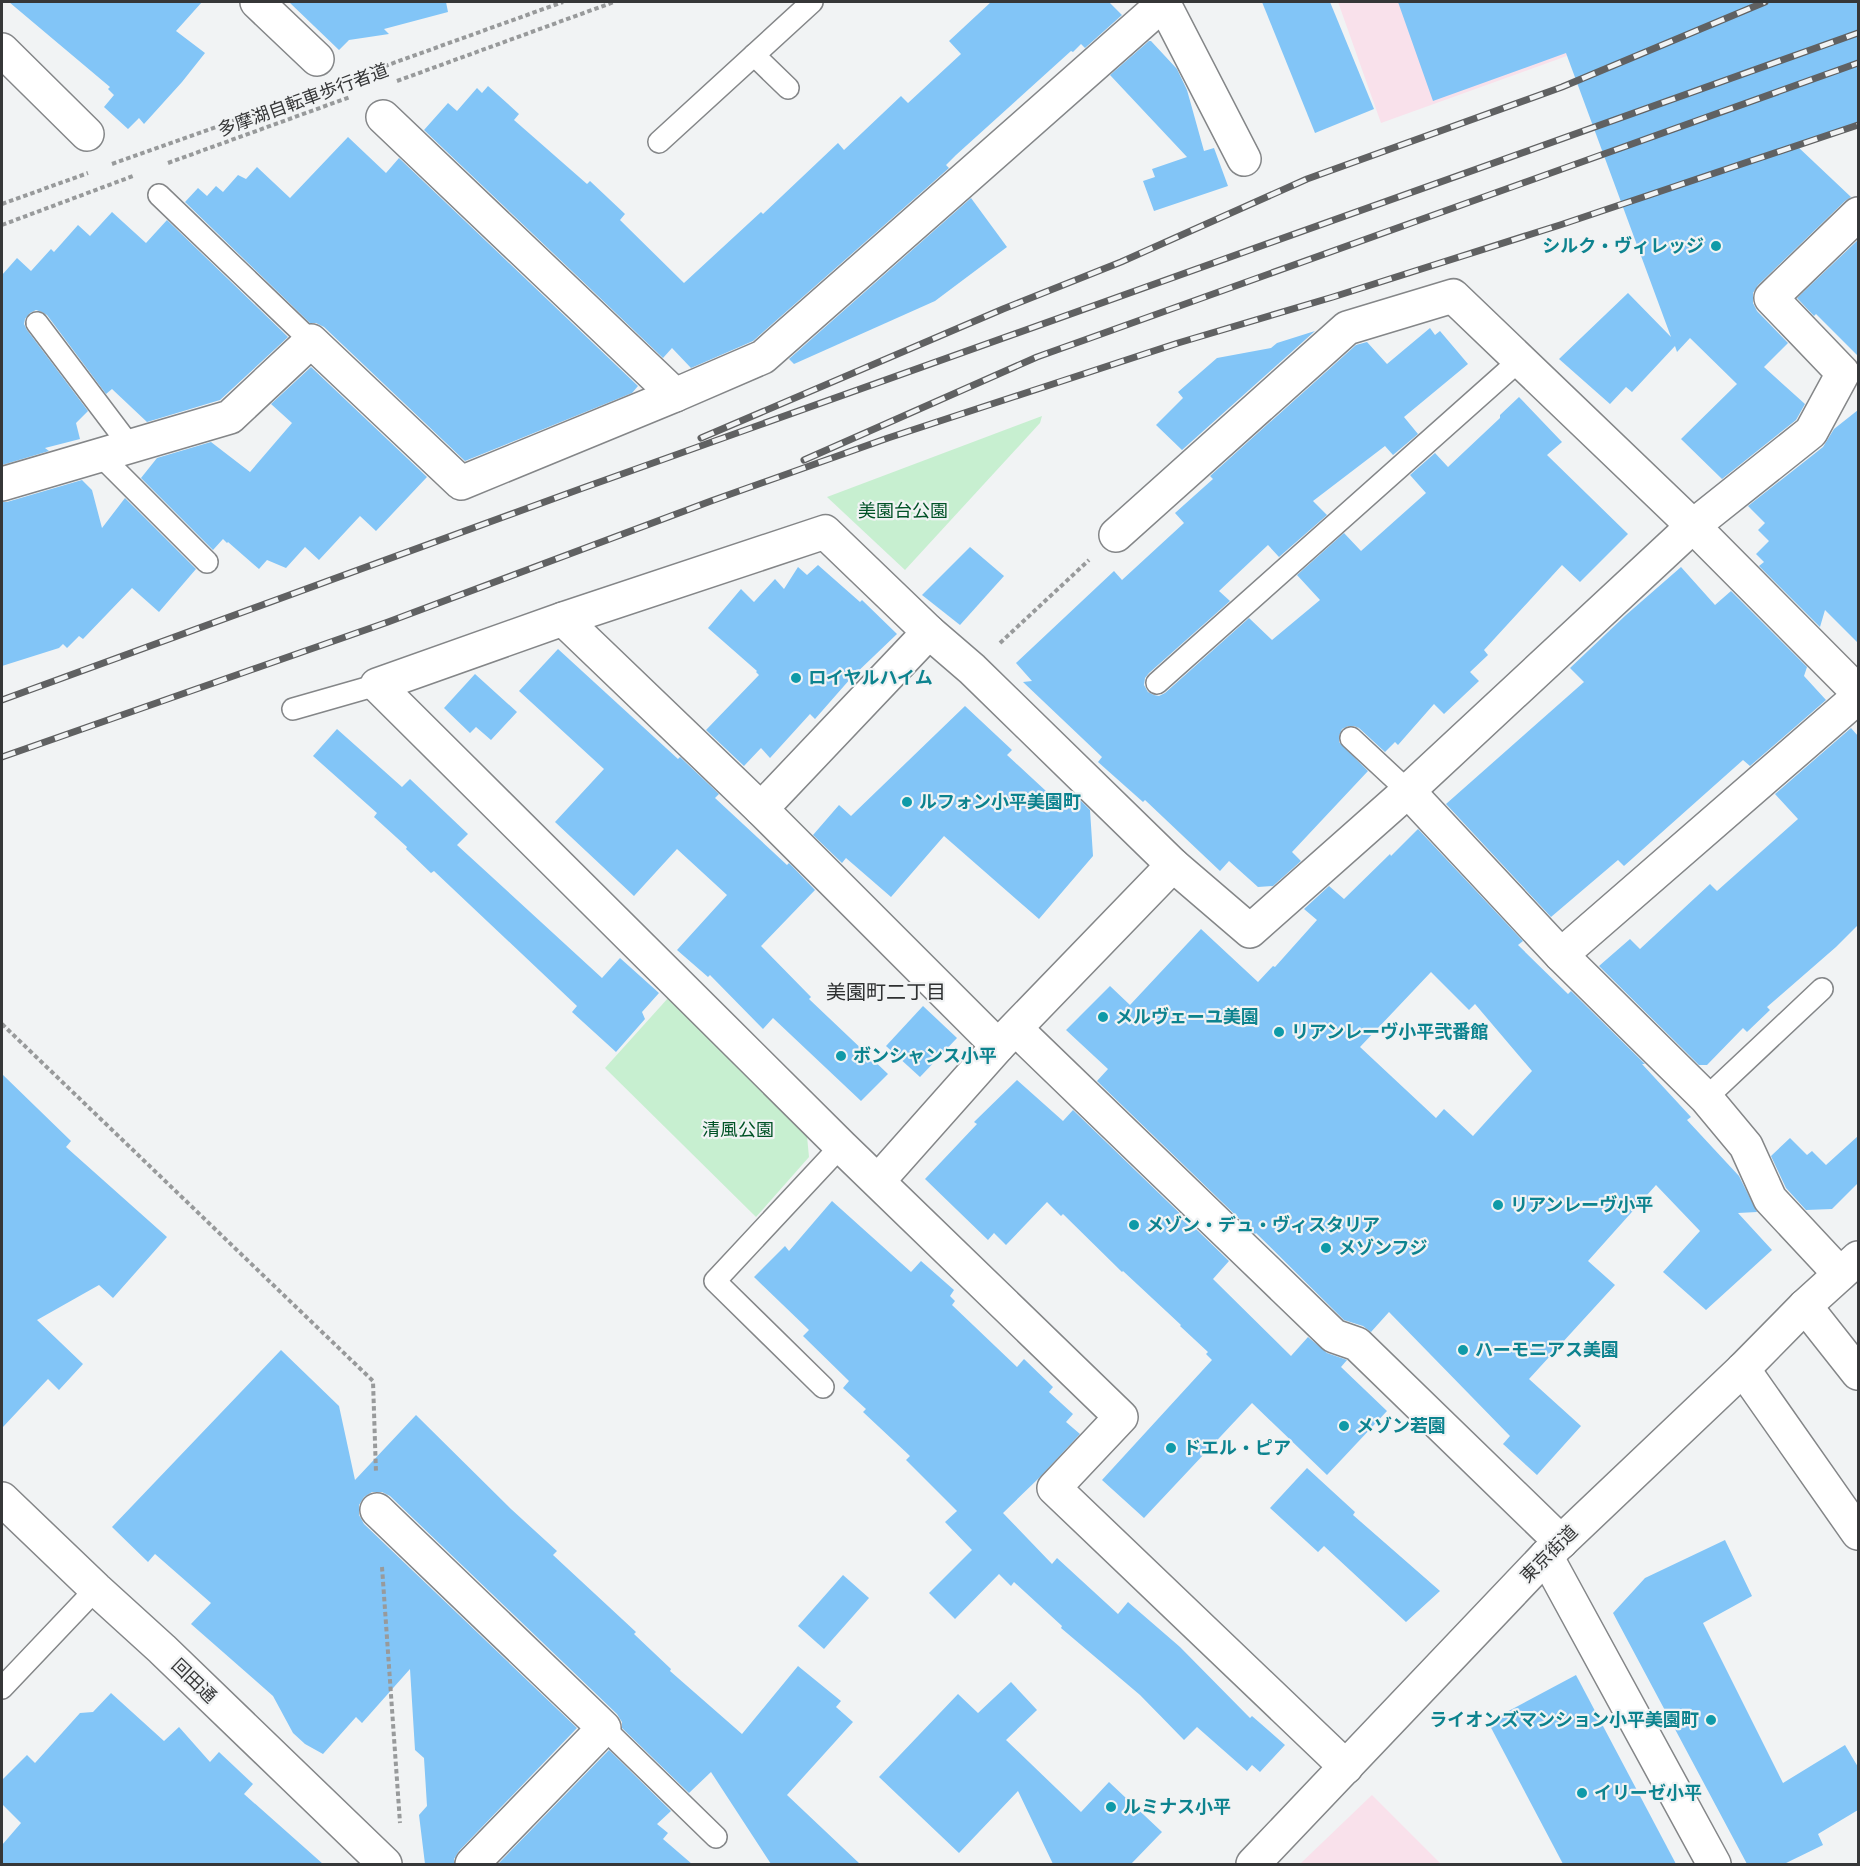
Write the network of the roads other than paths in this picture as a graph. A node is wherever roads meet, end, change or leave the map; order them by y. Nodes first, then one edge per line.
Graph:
1 (257, 2) edge
2 (812, 2) edge
3 (1164, 2) edge
4 (2, 50) edge
5 (754, 55) junction
6 (328, 71) road end
7 (788, 88) dead end
8 (383, 117) dead end
9 (87, 134) dead end
10 (659, 142) dead end
11 (1244, 159) dead end
12 (159, 195) dead end
13 (1858, 214) edge
14 (37, 323) dead end
15 (310, 341) junction
16 (1521, 359) junction
17 (675, 394) junction
18 (115, 451) junction
19 (2, 484) edge
20 (1693, 526) junction
21 (1116, 535) road end
22 (207, 562) dead end
23 (563, 619) junction
24 (929, 632) junction
25 (1157, 683) dead end
26 (377, 685) junction
27 (1858, 692) edge
28 (1858, 697) edge
29 (293, 709) dead end
30 (1352, 738) dead end
31 (1408, 792) junction
32 (761, 809) junction
33 (1173, 865) junction
34 (1561, 955) junction
35 (1822, 990) dead end
36 (1007, 1037) junction
37 (1706, 1098) junction
38 (841, 1146) junction
39 (878, 1181) junction
40 (1849, 1266) edge
41 (1805, 1306) junction
42 (1743, 1369) junction
43 (1858, 1373) edge
44 (823, 1387) dead end
45 (2, 1499) edge
46 (378, 1510) road end
47 (1858, 1533) edge
48 (1553, 1549) junction
49 (96, 1589) junction
50 (2, 1688) edge
51 (604, 1728) junction
52 (1346, 1767) junction
53 (716, 1837) dead end
54 (385, 1864) edge
55 (472, 1864) edge
56 (1253, 1864) edge
57 (1714, 1864) edge

1 - 6 street
2 - 5 lane
3 - 11 street
3 - 17 street
4 - 9 street
5 - 7 lane
5 - 10 lane
8 - 17 street
12 - 15 lane
13 - 20 street
14 - 18 lane
15 - 17 street
15 - 18 street
16 - 20 street
16 - 21 street
16 - 25 lane
18 - 19 street
18 - 22 lane
20 - 27 street
20 - 31 street
23 - 24 street
23 - 26 street
23 - 32 street
24 - 32 street
24 - 33 street
26 - 29 lane
26 - 38 street
28 - 34 street
30 - 31 lane
31 - 33 street
31 - 34 street
32 - 36 street
33 - 36 street
34 - 37 street
35 - 37 lane
36 - 39 street
36 - 48 street
37 - 40 street
38 - 39 street
38 - 44 lane
39 - 52 street
40 - 41 street, 東京街道
41 - 42 street, 東京街道
41 - 43 street
42 - 47 street
42 - 48 street, 東京街道
45 - 49 street, 回田通
46 - 51 street
48 - 52 street, 東京街道
48 - 57 street
49 - 50 lane
49 - 54 street, 回田通
51 - 53 lane
51 - 55 street
52 - 56 street, 東京街道

